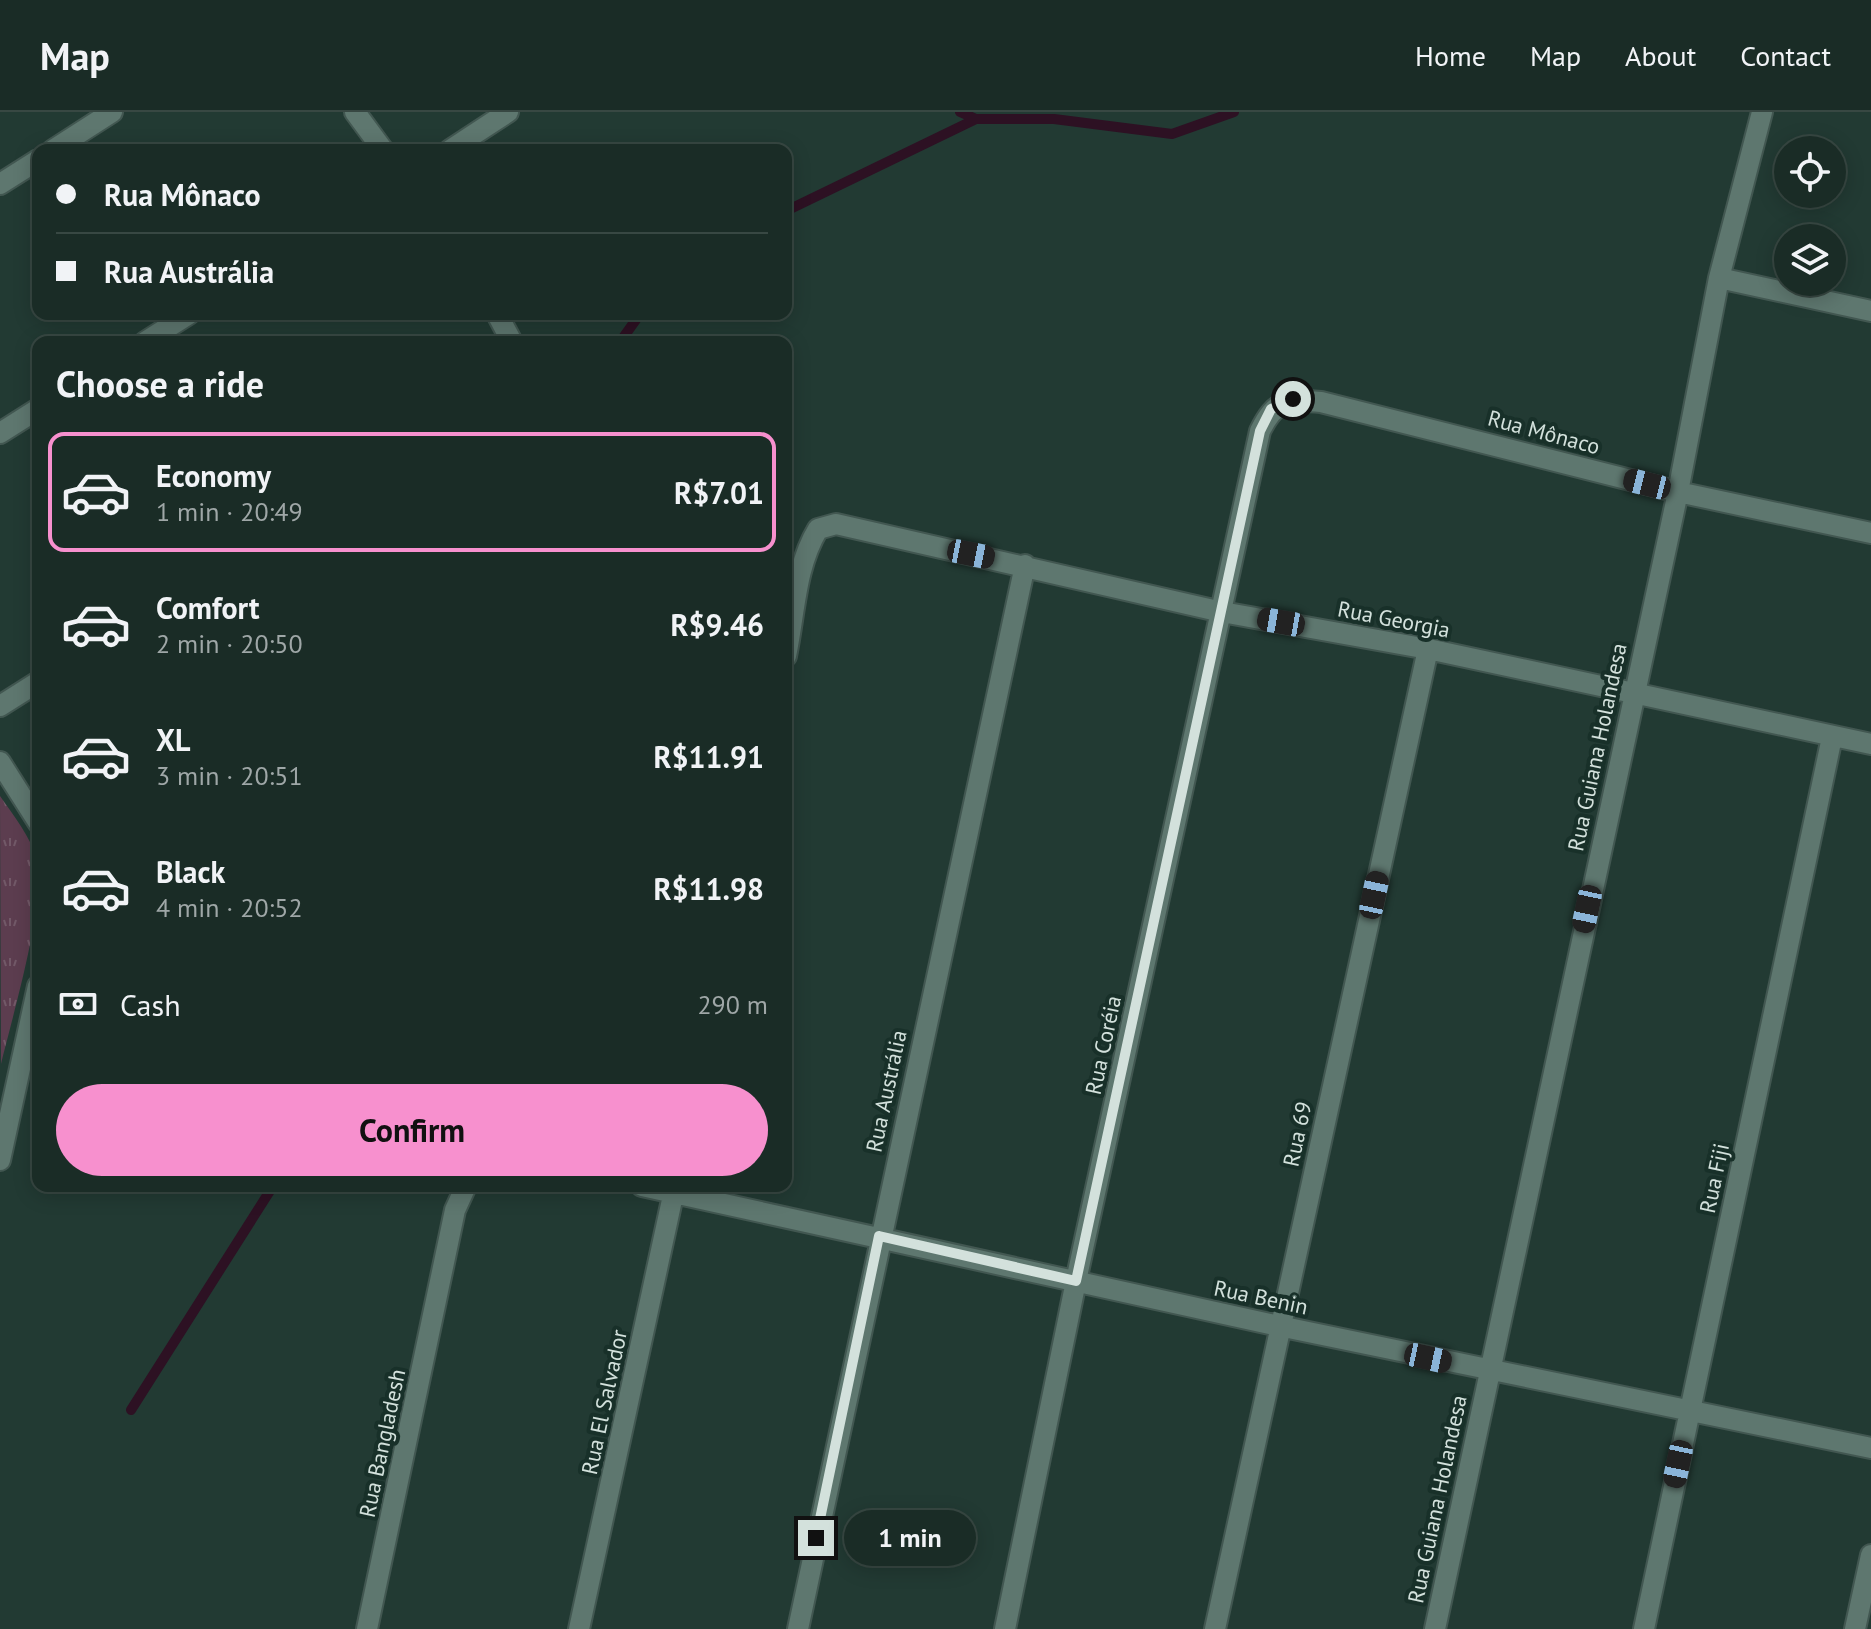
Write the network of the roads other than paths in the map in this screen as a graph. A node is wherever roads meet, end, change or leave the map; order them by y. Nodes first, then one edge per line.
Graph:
1 (112, 112) edge
2 (355, 112) edge
3 (508, 112) edge
4 (1762, 112) edge
5 (62, 144) edge
6 (379, 144) edge
7 (459, 144) edge
8 (32, 164) edge
9 (0, 184) edge
10 (1719, 278) junction
11 (1871, 311) edge
12 (180, 320) edge
13 (154, 336) edge
14 (32, 413) edge
15 (0, 433) edge
16 (1252, 472) joint
17 (1678, 492) junction
18 (1871, 533) edge
19 (1025, 565) junction
20 (1222, 612) junction
21 (792, 629) edge
22 (1428, 649) junction
23 (32, 686) edge
24 (1632, 694) junction
25 (0, 706) edge
26 (1832, 737) junction
27 (1871, 744) edge
28 (0, 762) edge
29 (32, 813) edge
30 (32, 1004) edge
31 (7, 1081) edge
32 (0, 1160) edge
33 (463, 1192) edge
34 (674, 1192) edge
35 (688, 1192) edge
36 (879, 1236) junction
37 (1076, 1281) junction
38 (1279, 1326) junction
39 (1488, 1370) junction
40 (1690, 1409) junction
41 (1871, 1448) edge
42 (1871, 1555) edge
43 (367, 1629) edge
44 (579, 1629) edge
45 (798, 1629) edge
46 (1005, 1629) edge
47 (1215, 1629) edge
48 (1435, 1629) edge
49 (1644, 1629) edge
50 (1855, 1629) edge

1 - 5 street
2 - 6 street
3 - 7 street
4 - 10 street, Rua Guiana Holandesa
8 - 9 street
10 - 11 street
10 - 17 street, Rua Guiana Holandesa
12 - 13 street
14 - 15 street
16 - 17 street, Rua Mônaco
16 - 20 street, Rua Coréia
17 - 18 street, Rua Mônaco
17 - 24 street, Rua Guiana Holandesa
19 - 20 street, Rua Georgia
19 - 21 street, Rua Georgia
19 - 36 street, Rua Austrália
20 - 22 street, Rua Georgia
20 - 37 street, Rua Coréia
22 - 24 street, Rua Georgia
22 - 38 street, Rua 69
23 - 25 street
24 - 26 street, Rua Georgia
24 - 39 street, Rua Guiana Holandesa
26 - 27 street, Rua Georgia
26 - 40 street, Rua Fiji
28 - 29 street
30 - 31 street
31 - 32 street
33 - 43 street, Rua Bangladesh
34 - 44 street, Rua El Salvador
35 - 36 street, Rua Benin
36 - 37 street, Rua Benin
36 - 45 street, Rua Austrália
37 - 38 street, Rua Benin
37 - 46 street, Rua Coréia
38 - 39 street, Rua Benin
38 - 47 street, Rua 69
39 - 40 street, Rua Benin
39 - 48 street, Rua Guiana Holandesa
40 - 41 street, Rua Benin
40 - 49 street, Rua Fiji
42 - 50 street

